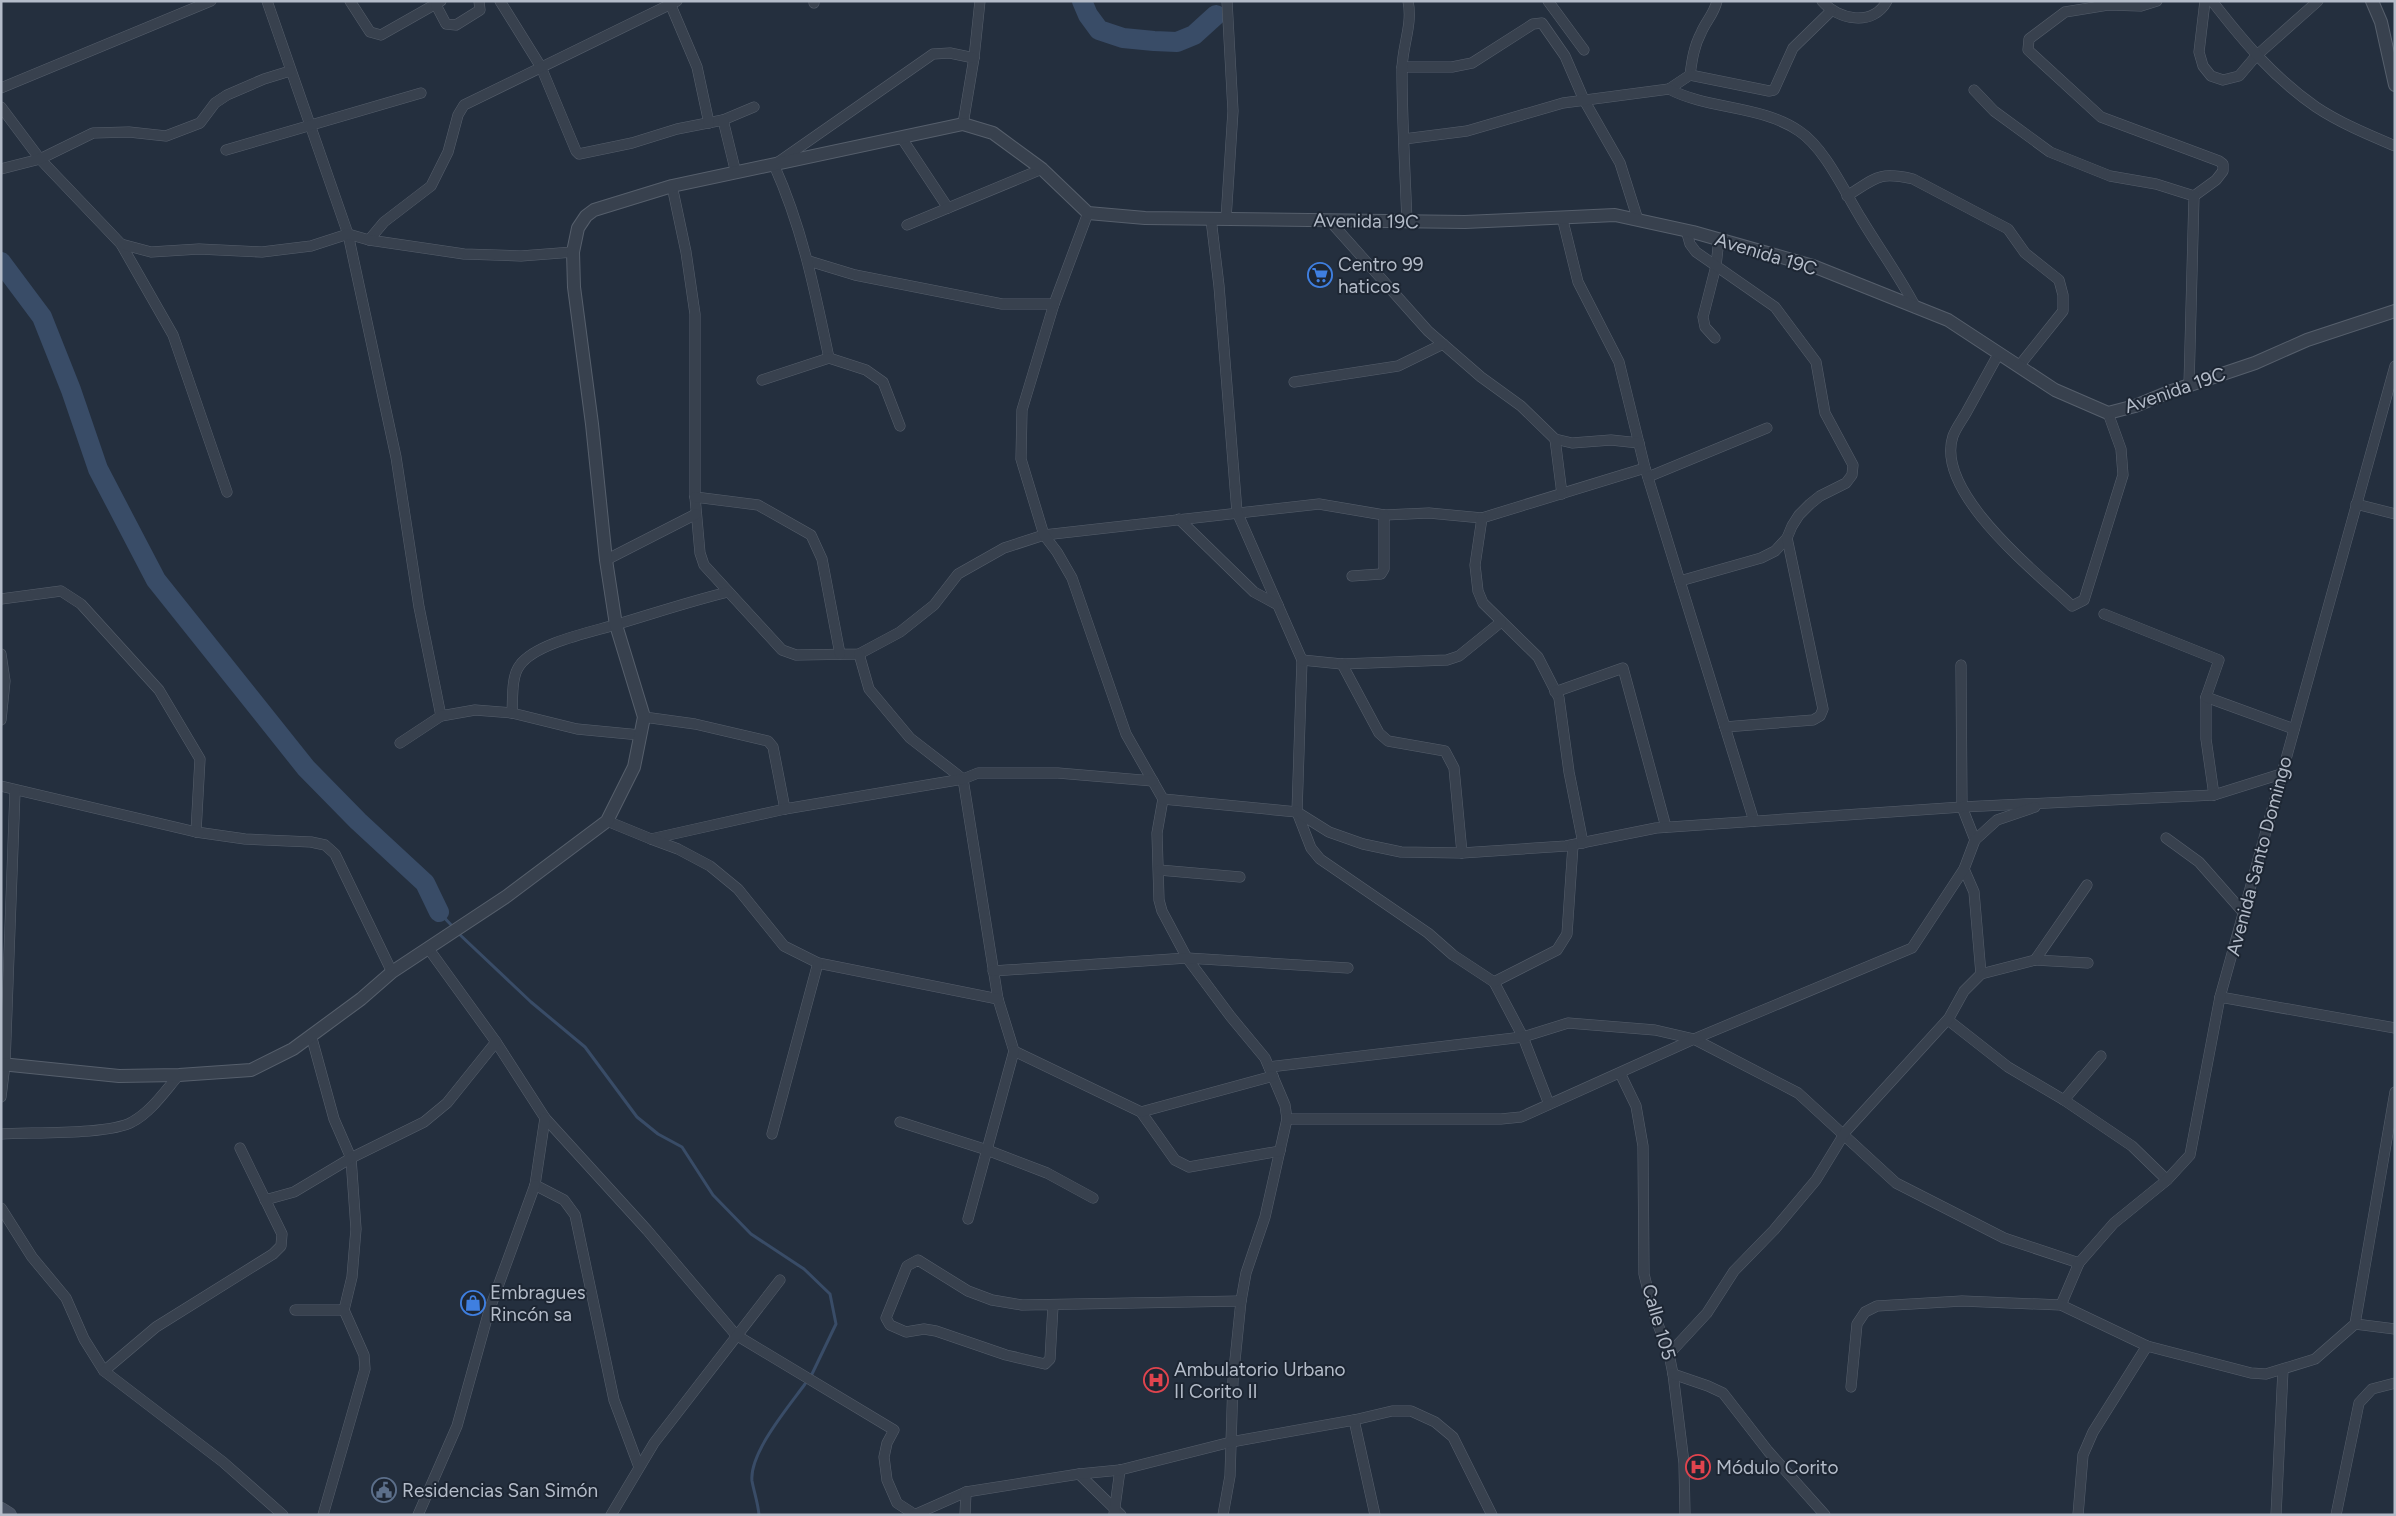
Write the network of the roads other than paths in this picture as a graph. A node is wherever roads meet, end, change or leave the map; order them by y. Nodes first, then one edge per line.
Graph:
1 (211, 1) edge
2 (266, 1) edge
3 (350, 1) edge
4 (479, 1) edge
5 (500, 1) edge
6 (980, 1) edge
7 (1226, 1) edge
8 (1408, 1) edge
9 (1548, 1) edge
10 (1717, 1) edge
11 (1822, 1) edge
12 (1887, 1) edge
13 (2156, 1) edge
14 (2205, 1) edge
15 (2212, 1) edge
16 (2318, 1) edge
17 (2372, 1) edge
18 (672, 2) edge
19 (439, 3) edge
20 (1831, 12) junction
21 (1584, 50) dead end
22 (2256, 56) junction
23 (974, 58) junction
24 (541, 67) junction
25 (1402, 67) junction
26 (290, 71) junction
27 (1690, 75) junction
28 (2395, 85) edge
29 (1, 88) edge
30 (1669, 89) junction
31 (1974, 90) dead end
32 (421, 93) dead end
33 (1584, 100) junction
34 (1, 107) edge
35 (754, 107) dead end
36 (723, 120) junction
37 (709, 123) junction
38 (963, 124) junction
39 (311, 126) junction
40 (901, 137) junction
41 (1404, 139) junction
42 (2395, 146) edge
43 (226, 150) dead end
44 (40, 158) junction
45 (774, 165) junction
46 (1, 169) edge
47 (1042, 170) junction
48 (736, 173) junction
49 (672, 186) junction
50 (1847, 196) junction
51 (2194, 196) junction
52 (948, 208) junction
53 (1088, 213) junction
54 (1562, 217) junction
55 (1211, 219) junction
56 (1226, 219) junction
57 (1329, 220) junction
58 (1638, 220) junction
59 (1407, 221) junction
60 (907, 225) dead end
61 (1686, 230) junction
62 (348, 234) junction
63 (1719, 239) junction
64 (369, 240) junction
65 (120, 244) junction
66 (573, 252) junction
67 (809, 261) junction
68 (1716, 266) junction
69 (1054, 304) junction
70 (1916, 308) junction
71 (2395, 311) edge
72 (1715, 338) dead end
73 (1443, 344) junction
74 (1999, 353) junction
75 (829, 358) junction
76 (2019, 366) junction
77 (2395, 366) edge
78 (762, 380) dead end
79 (1294, 382) dead end
80 (2188, 385) junction
81 (2108, 413) junction
82 (900, 426) dead end
83 (1767, 428) dead end
84 (1555, 439) junction
85 (1639, 443) junction
86 (1646, 473) junction
87 (227, 492) dead end
88 (1562, 494) junction
89 (696, 497) junction
90 (2356, 504) junction
91 (1237, 512) junction
92 (696, 514) junction
93 (2395, 514) edge
94 (1384, 515) junction
95 (1482, 518) junction
96 (1178, 519) junction
97 (1044, 535) junction
98 (1787, 538) junction
99 (606, 560) junction
100 (1352, 576) dead end
101 (1680, 582) junction
102 (728, 592) junction
103 (1, 599) edge
104 (1278, 605) junction
105 (2104, 614) dead end
106 (1501, 622) junction
107 (616, 625) junction
108 (1, 654) edge
109 (840, 654) junction
110 (859, 654) junction
111 (1302, 660) junction
112 (1342, 664) junction
113 (1961, 664) dead end
114 (1555, 692) junction
115 (2206, 697) junction
116 (512, 713) junction
117 (441, 716) junction
118 (644, 718) junction
119 (1, 720) edge
120 (1725, 726) junction
121 (2294, 729) junction
122 (640, 735) junction
123 (400, 743) dead end
124 (2281, 774) junction
125 (963, 779) junction
126 (1154, 781) junction
127 (1, 786) edge
128 (15, 791) junction
129 (2214, 795) junction
130 (1162, 799) junction
131 (2048, 802) junction
132 (1962, 807) junction
133 (785, 809) junction
134 (1297, 812) junction
135 (607, 821) junction
136 (1754, 821) junction
137 (1666, 827) junction
138 (196, 832) junction
139 (2166, 838) dead end
140 (651, 839) junction
141 (1975, 840) junction
142 (1578, 844) junction
143 (1462, 853) junction
144 (1964, 869) junction
145 (1159, 870) junction
146 (1240, 877) dead end
147 (2087, 885) dead end
148 (2243, 912) junction
149 (428, 948) junction
150 (1187, 958) junction
151 (2035, 960) junction
152 (818, 963) junction
153 (2088, 963) dead end
154 (1348, 968) dead end
155 (993, 971) junction
156 (392, 972) junction
157 (1981, 974) junction
158 (1494, 982) junction
159 (2220, 997) junction
160 (998, 999) junction
161 (1948, 1020) junction
162 (2395, 1028) edge
163 (311, 1035) junction
164 (1522, 1037) junction
165 (1694, 1038) junction
166 (496, 1042) junction
167 (1014, 1051) junction
168 (2101, 1056) dead end
169 (3, 1064) edge
170 (1271, 1071) junction
171 (1620, 1073) junction
172 (179, 1075) junction
173 (2395, 1092) edge
174 (1, 1097) edge
175 (2064, 1100) junction
176 (1550, 1104) junction
177 (1141, 1112) junction
178 (545, 1118) junction
179 (1287, 1119) junction
180 (900, 1122) dead end
181 (1, 1134) edge
182 (772, 1134) dead end
183 (1843, 1136) junction
184 (240, 1148) dead end
185 (987, 1150) junction
186 (1280, 1151) junction
187 (351, 1158) junction
188 (2167, 1180) junction
189 (535, 1185) junction
190 (1093, 1198) dead end
191 (265, 1200) junction
192 (1, 1208) edge
193 (968, 1219) dead end
194 (2080, 1263) junction
195 (780, 1280) dead end
196 (1240, 1301) junction
197 (2061, 1305) junction
198 (1052, 1306) junction
199 (295, 1310) dead end
200 (344, 1310) junction
201 (2355, 1324) junction
202 (2395, 1329) edge
203 (736, 1335) junction
204 (2147, 1346) junction
205 (1669, 1354) junction
206 (2283, 1370) junction
207 (104, 1371) junction
208 (1673, 1374) junction
209 (2395, 1383) edge
210 (1851, 1387) dead end
211 (1354, 1420) junction
212 (1231, 1442) junction
213 (639, 1467) junction
214 (1120, 1470) junction
215 (1079, 1474) junction
216 (966, 1492) junction
217 (1, 1510) edge
218 (914, 1514) edge
219 (1117, 1514) edge
220 (9, 1515) edge
221 (283, 1515) edge
222 (323, 1515) edge
223 (418, 1515) edge
224 (611, 1515) edge
225 (965, 1515) edge
226 (1223, 1515) edge
227 (1376, 1515) edge
228 (1492, 1515) edge
229 (1685, 1515) edge
230 (1825, 1515) edge
231 (2078, 1515) edge
232 (2276, 1515) edge
233 (2336, 1515) edge

1 - 29 street
2 - 26 street
3 - 19 street
4 - 19 street
5 - 24 street
6 - 23 street
7 - 56 street
8 - 25 street
9 - 21 street
10 - 27 street
11 - 20 street
12 - 20 street
13 - 51 street
14 - 22 street
15 - 22 street
16 - 22 street
17 - 28 street
18 - 24 street
18 - 37 street
20 - 27 street
22 - 42 street
23 - 38 street
23 - 45 street
24 - 37 street
24 - 64 street
25 - 33 street
25 - 41 street
26 - 39 street
26 - 44 street
27 - 30 street
30 - 33 street
30 - 50 street
31 - 51 street
32 - 39 street
33 - 41 street
33 - 58 street
34 - 44 street
35 - 36 street
36 - 37 street
36 - 48 street
38 - 40 street
38 - 47 street
39 - 43 street
39 - 62 street
40 - 45 street
40 - 52 street
41 - 59 street
44 - 46 street
44 - 65 street
45 - 48 street
45 - 67 street
47 - 52 street
47 - 53 street
48 - 49 street
49 - 66 street
49 - 89 street
50 - 70 street
50 - 76 street
51 - 80 street
52 - 60 street
53 - 55 street, Avenida 19C
53 - 69 street
54 - 58 street, Avenida 19C
54 - 59 street, Avenida 19C
54 - 85 street
55 - 56 street, Avenida 19C
55 - 91 street
56 - 57 street, Avenida 19C
57 - 59 street, Avenida 19C
57 - 73 street
58 - 61 street, Avenida 19C
61 - 63 street, Avenida 19C
61 - 68 street
62 - 64 street
62 - 65 street
62 - 117 street
63 - 68 street
63 - 70 street, Avenida 19C
64 - 66 street
65 - 87 street
66 - 99 street
67 - 69 street
67 - 75 street
68 - 72 street
68 - 98 street
69 - 97 street
70 - 74 street, Avenida 19C
71 - 80 street, Avenida 19C
73 - 79 street
73 - 84 street
74 - 76 street, Avenida 19C
74 - 81 street
75 - 78 street
75 - 82 street
76 - 81 street, Avenida 19C
77 - 90 street, Avenida Santo Domingo
80 - 81 street, Avenida 19C
83 - 86 street
84 - 85 street
84 - 88 street
85 - 86 street
86 - 88 street
86 - 101 street
88 - 95 street
89 - 92 street
89 - 109 street
90 - 93 street
90 - 121 street, Avenida Santo Domingo
91 - 94 street
91 - 96 street
91 - 104 street
92 - 99 street
92 - 102 street
94 - 95 street
94 - 100 street
95 - 106 street
96 - 97 street
96 - 104 street
97 - 110 street
97 - 126 street
98 - 101 street
98 - 120 street
99 - 107 street
101 - 120 street
102 - 107 street
102 - 109 street
103 - 138 street
104 - 111 street
105 - 115 street
106 - 112 street
106 - 114 street
107 - 116 street
107 - 118 street
108 - 119 street
109 - 110 street
110 - 125 street
111 - 112 street
111 - 134 street
112 - 143 street
113 - 132 street
114 - 137 street
114 - 142 street
115 - 121 street
115 - 129 street
116 - 117 street
116 - 122 street
117 - 123 street
118 - 122 street
118 - 133 street
120 - 136 street
121 - 124 street, Avenida Santo Domingo
122 - 135 street
124 - 129 street
124 - 148 street, Avenida Santo Domingo
125 - 126 street
125 - 133 street
125 - 155 street
126 - 130 street
127 - 128 street
128 - 138 street
128 - 169 street
129 - 131 street
130 - 134 street
130 - 145 street
131 - 132 street
131 - 141 street
132 - 136 street
132 - 141 street
133 - 140 street
134 - 143 street
134 - 158 street
135 - 140 street
135 - 149 street
136 - 137 street
137 - 142 street
138 - 156 street
139 - 148 street
140 - 152 street
141 - 144 street
142 - 143 street
142 - 158 street
144 - 157 street
144 - 165 street
145 - 146 street
145 - 150 street
147 - 151 street
148 - 159 street, Avenida Santo Domingo
149 - 156 street
149 - 166 street
150 - 154 street
150 - 155 street
150 - 170 street
151 - 153 street
151 - 157 street
152 - 160 street
152 - 182 street
155 - 160 street
156 - 163 street
157 - 161 street
158 - 164 street
159 - 162 street
159 - 188 street, Avenida Santo Domingo
160 - 167 street
161 - 175 street
161 - 183 street
163 - 172 street
163 - 187 street
164 - 165 street
164 - 170 street
164 - 176 street
165 - 171 street
165 - 183 street
166 - 178 street
166 - 187 street
167 - 177 street
167 - 185 street
168 - 175 street
169 - 172 street
169 - 174 street
170 - 177 street
170 - 179 street
171 - 176 street
171 - 205 street, Calle 105
172 - 181 street
173 - 201 street
175 - 188 street
176 - 179 street
177 - 186 street
178 - 189 street
178 - 203 street
179 - 186 street
180 - 185 street
183 - 194 street
183 - 205 street
184 - 191 street
185 - 190 street
185 - 193 street
186 - 196 street
187 - 191 street
187 - 200 street
188 - 194 street, Avenida Santo Domingo
189 - 213 street
189 - 223 street
191 - 207 street
192 - 207 street
194 - 197 street, Avenida Santo Domingo
195 - 203 street
196 - 198 street
196 - 212 street
197 - 204 street
197 - 210 street
198 - 198 street
199 - 200 street
200 - 222 street
201 - 202 street
201 - 206 street
203 - 213 street
203 - 218 street
204 - 206 street
204 - 231 street
205 - 208 street, Calle 105
206 - 232 street
207 - 221 street
208 - 229 street, Calle 105
208 - 230 street
209 - 233 street
211 - 212 street
211 - 227 street
211 - 228 street
212 - 214 street
212 - 226 street
213 - 224 street
214 - 215 street
214 - 219 street
215 - 216 street
215 - 219 street
216 - 218 street
216 - 225 street
217 - 220 main road

